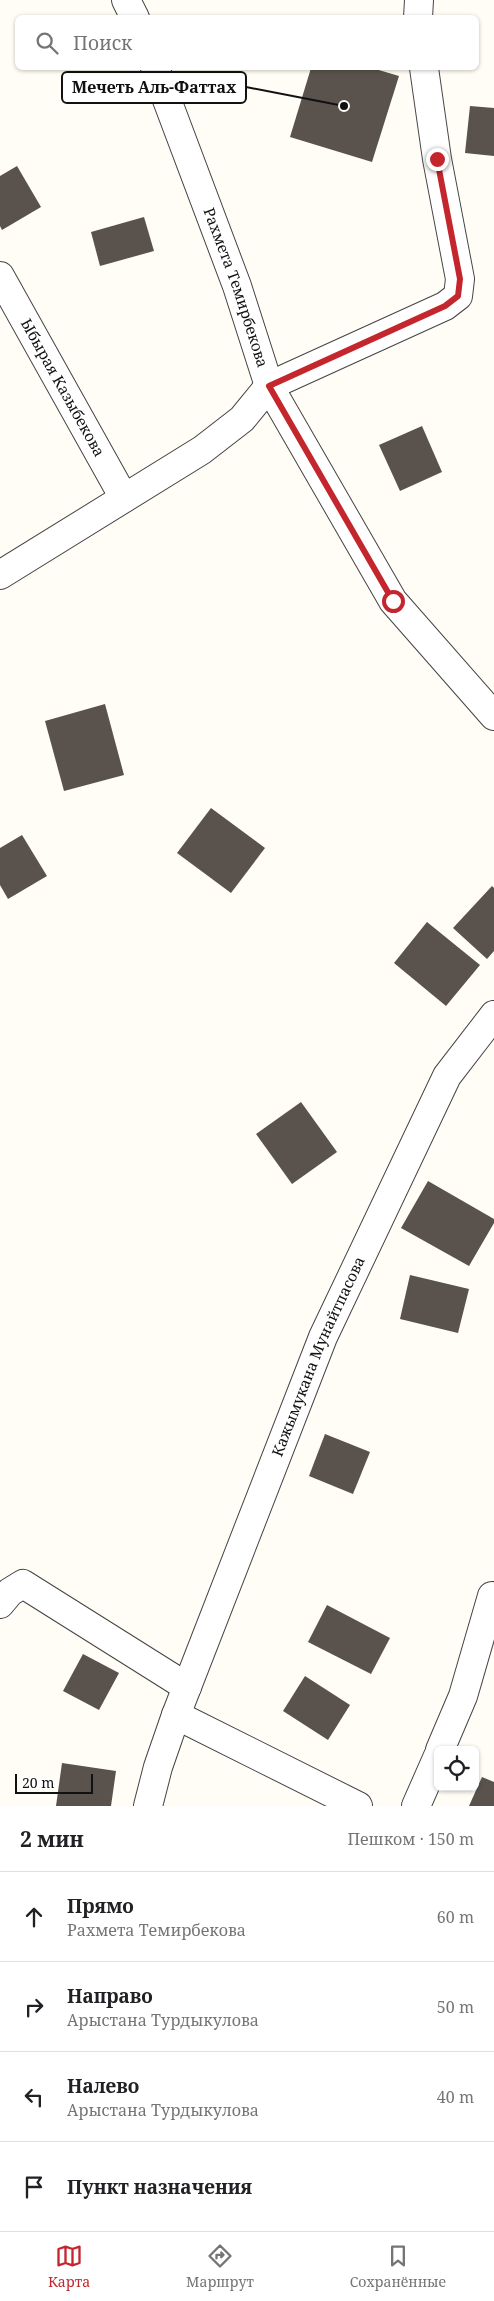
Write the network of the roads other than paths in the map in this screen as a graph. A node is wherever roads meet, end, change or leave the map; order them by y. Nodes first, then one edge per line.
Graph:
1 (126, 0) edge
2 (419, 0) edge
3 (133, 15) edge
4 (418, 15) edge
5 (156, 70) edge
6 (424, 70) edge
7 (0, 276) edge
8 (269, 386) junction
9 (124, 498) junction
10 (0, 576) edge
11 (494, 716) edge
12 (494, 1015) edge
13 (492, 1596) dead end
14 (0, 1604) edge
15 (187, 1687) junction
16 (176, 1715) junction
17 (442, 1746) edge
18 (434, 1765) edge
19 (148, 1806) edge
20 (358, 1806) edge
21 (416, 1806) edge

1 - 3 street
2 - 4 street
5 - 8 street, Рахмета Темирбекова
6 - 8 street
7 - 9 street, Ыбырая Казыбекова
8 - 9 street
8 - 11 street, Рахмета Темирбекова
9 - 10 street
12 - 15 street, Кажымукана Мунайтпасова
13 - 17 street
14 - 15 street
15 - 16 street, Кажымукана Мунайтпасова
16 - 19 street, Кажымукана Мунайтпасова
16 - 20 street
18 - 21 street

